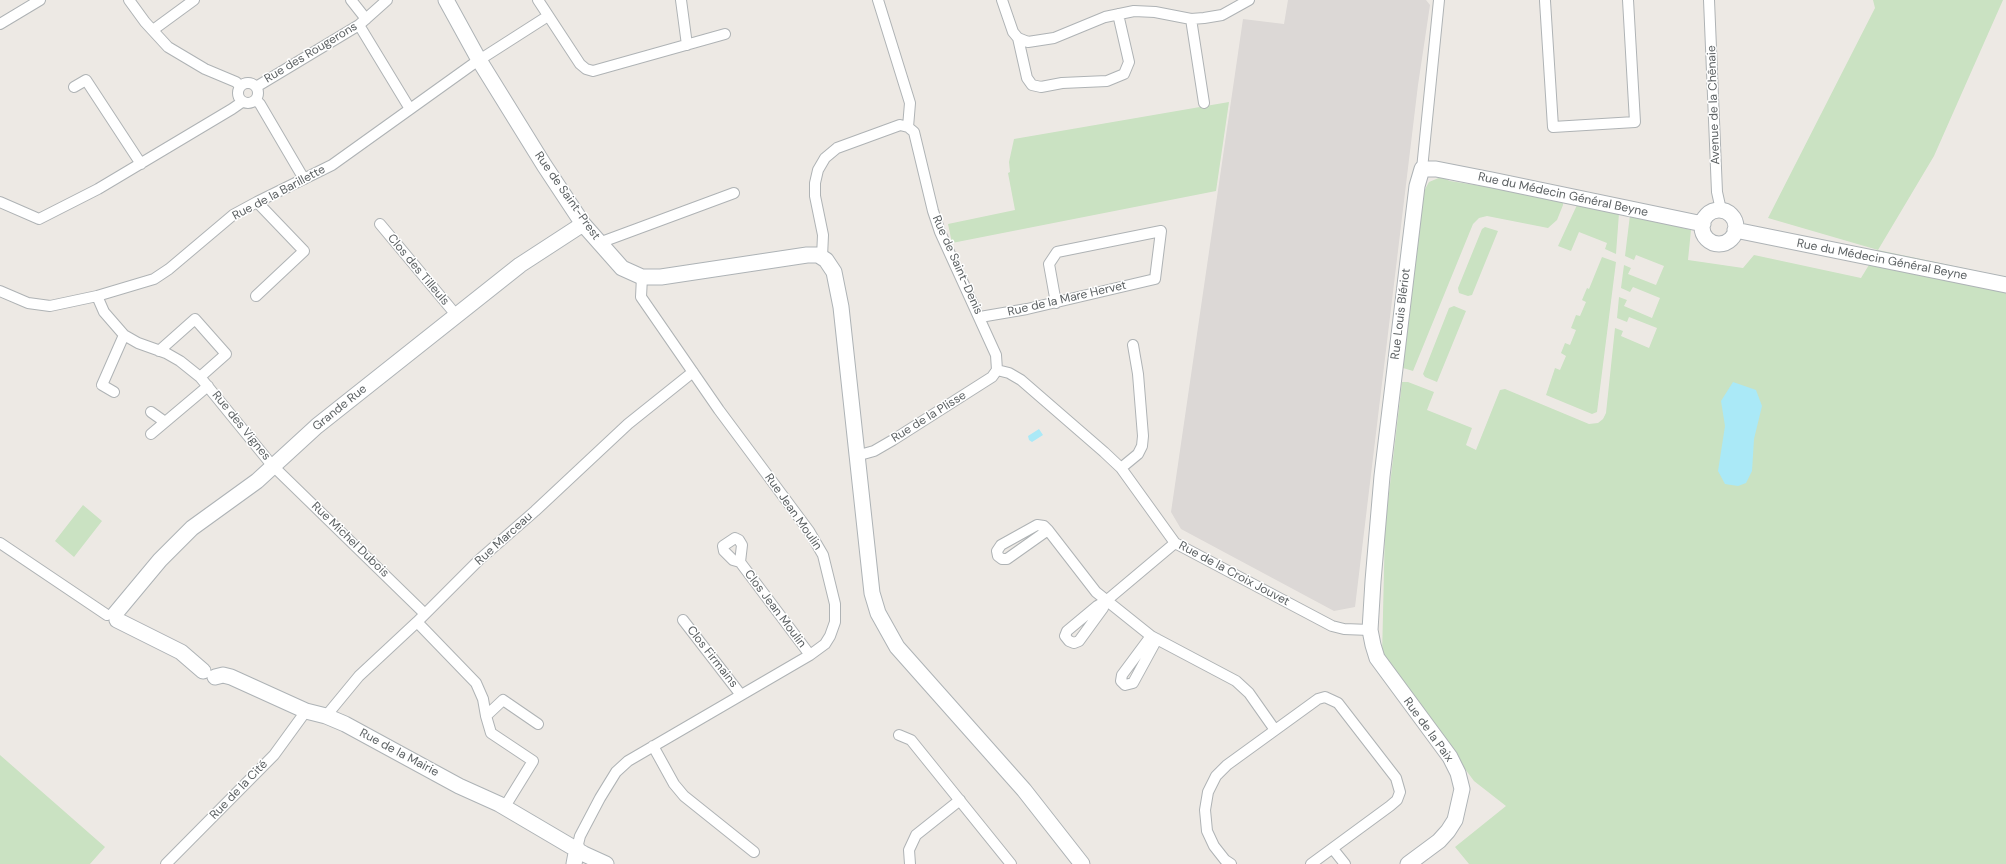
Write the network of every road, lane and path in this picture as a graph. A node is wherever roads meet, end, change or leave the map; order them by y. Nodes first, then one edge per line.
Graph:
1 (40, 0) edge
2 (129, 0) edge
3 (194, 0) edge
4 (351, 0) edge
5 (387, 0) edge
6 (446, 0) edge
7 (538, 0) edge
8 (681, 0) edge
9 (878, 0) edge
10 (1002, 0) edge
11 (1249, 0) edge
12 (1439, 0) edge
13 (1539, 0) edge
14 (1545, 0) edge
15 (1628, 0) edge
16 (1709, 0) edge
17 (547, 14) junction
18 (1118, 14) junction
19 (1191, 19) junction
20 (362, 22) junction
21 (0, 24) edge
22 (153, 30) junction
23 (725, 34) dead end
24 (1018, 38) junction
25 (687, 45) junction
26 (479, 60) junction
27 (240, 86) junction
28 (74, 87) dead end
29 (256, 87) junction
30 (256, 100) junction
31 (242, 102) junction
32 (1204, 103) dead end
33 (410, 109) junction
34 (908, 127) junction
35 (141, 164) junction
36 (1422, 169) junction
37 (304, 179) junction
38 (734, 194) dead end
39 (0, 202) edge
40 (257, 202) junction
41 (1721, 210) junction
42 (380, 224) dead end
43 (583, 224) junction
44 (1703, 224) junction
45 (1735, 230) junction
46 (599, 243) junction
47 (822, 257) junction
48 (642, 277) junction
49 (2006, 285) edge
50 (0, 291) edge
51 (98, 296) junction
52 (256, 296) dead end
53 (1056, 303) junction
54 (457, 316) junction
55 (980, 317) junction
56 (124, 334) junction
57 (1133, 345) dead end
58 (159, 350) junction
59 (997, 370) junction
60 (693, 372) junction
61 (200, 377) junction
62 (208, 386) junction
63 (114, 392) dead end
64 (151, 412) dead end
65 (165, 422) junction
66 (151, 434) dead end
67 (856, 456) junction
68 (274, 466) junction
69 (1121, 468) junction
70 (1048, 530) junction
71 (0, 543) edge
72 (1175, 543) junction
73 (740, 562) dead end
74 (1106, 601) junction
75 (425, 614) junction
76 (113, 616) junction
77 (682, 620) dead end
78 (417, 622) junction
79 (1370, 630) junction
80 (810, 655) junction
81 (741, 695) junction
82 (306, 711) junction
83 (326, 716) junction
84 (486, 716) junction
85 (538, 724) dead end
86 (1275, 730) junction
87 (899, 735) dead end
88 (652, 746) junction
89 (960, 800) junction
90 (504, 808) junction
91 (577, 848) junction
92 (1333, 848) junction
93 (754, 852) dead end
94 (166, 864) edge
95 (574, 864) edge
96 (606, 864) edge
97 (910, 864) edge
98 (1011, 864) edge
99 (1082, 864) edge
100 (1231, 864) edge
101 (1311, 864) edge
102 (1345, 864) edge
103 (1408, 864) edge

1 - 21 street
2 - 22 street
3 - 22 street
4 - 20 street, Rue des Rougerons
5 - 20 street, Rue des Rougerons
6 - 26 street, Rue de Saint-Prest
7 - 17 street
8 - 25 street
9 - 34 street
10 - 24 street
11 - 19 street
12 - 36 street, Rue Louis Blériot
13 - 14 street
14 - 15 street
16 - 41 street, Avenue de la Chênaie
17 - 25 street
17 - 26 street, Rue de la Barillette
18 - 19 street
18 - 24 street
18 - 24 street
19 - 32 street
20 - 29 street, Rue des Rougerons
20 - 33 street
22 - 27 street
23 - 25 street
26 - 33 street, Rue de la Barillette
26 - 43 street, Rue de Saint-Prest
27 - 29 street
27 - 31 street
28 - 35 street
29 - 30 street
30 - 31 street
30 - 37 street
31 - 35 street
33 - 37 street, Rue de la Barillette
34 - 47 street
34 - 55 street, Rue de Saint-Denis
35 - 39 street
36 - 44 street, Rue du Médecin Général Beyne
36 - 79 street, Rue Louis Blériot
37 - 40 street, Rue de la Barillette
38 - 46 street
40 - 51 street, Rue de la Barillette
40 - 52 street
41 - 44 street
41 - 45 street
42 - 54 street, Clos des Tilleuls
43 - 46 street, Rue de Saint-Prest
43 - 54 street, Grande Rue
44 - 45 street
45 - 49 street, Rue du Médecin Général Beyne
46 - 48 street, Rue de Saint-Prest
47 - 48 street, Rue de Saint-Prest
47 - 67 street
48 - 60 street, Rue Jean Moulin
50 - 51 street, Rue de la Barillette
51 - 56 street, Rue des Vignes
53 - 53 street, Rue de la Mare Hervet
53 - 55 street, Rue de la Mare Hervet
54 - 68 street, Grande Rue
55 - 59 street, Rue de Saint-Denis
56 - 58 street, Rue des Vignes
56 - 63 street
57 - 69 street
58 - 61 street, Rue des Vignes
58 - 61 street
59 - 67 street, Rue de la Plisse
59 - 69 street, Rue de la Croix Jouvet
60 - 75 street, Rue Marceau
60 - 80 street, Rue Jean Moulin
61 - 62 street, Rue des Vignes
62 - 65 street, Rue des Vignes
62 - 68 street, Rue des Vignes
64 - 65 street
65 - 66 street, Rue des Vignes
67 - 99 street
68 - 75 street, Rue Michel Dubois
68 - 76 street, Grande Rue
69 - 72 street, Rue de la Croix Jouvet
70 - 70 street
70 - 74 street
71 - 76 street
72 - 74 street
72 - 79 street, Rue de la Croix Jouvet
73 - 80 street, Clos Jean Moulin
74 - 86 street
75 - 78 street, Rue Marceau
76 - 82 street, Rue de la Mairie
77 - 81 street, Clos Firmains
78 - 83 street, Rue Marceau
78 - 84 street
79 - 103 street, Rue de la Paix
80 - 81 street, Rue Jean Moulin
81 - 88 street, Rue Jean Moulin
82 - 83 street, Rue de la Mairie
82 - 94 street, Rue de la Cité
83 - 90 street, Rue de la Mairie
84 - 85 street
84 - 90 street
86 - 92 street
86 - 100 street
87 - 89 street
88 - 91 street, Rue Jean Moulin
88 - 93 street
89 - 97 street
89 - 98 street
90 - 91 street, Rue de la Mairie
91 - 95 street
91 - 96 street, Rue de la Mairie
92 - 101 street
92 - 102 street

